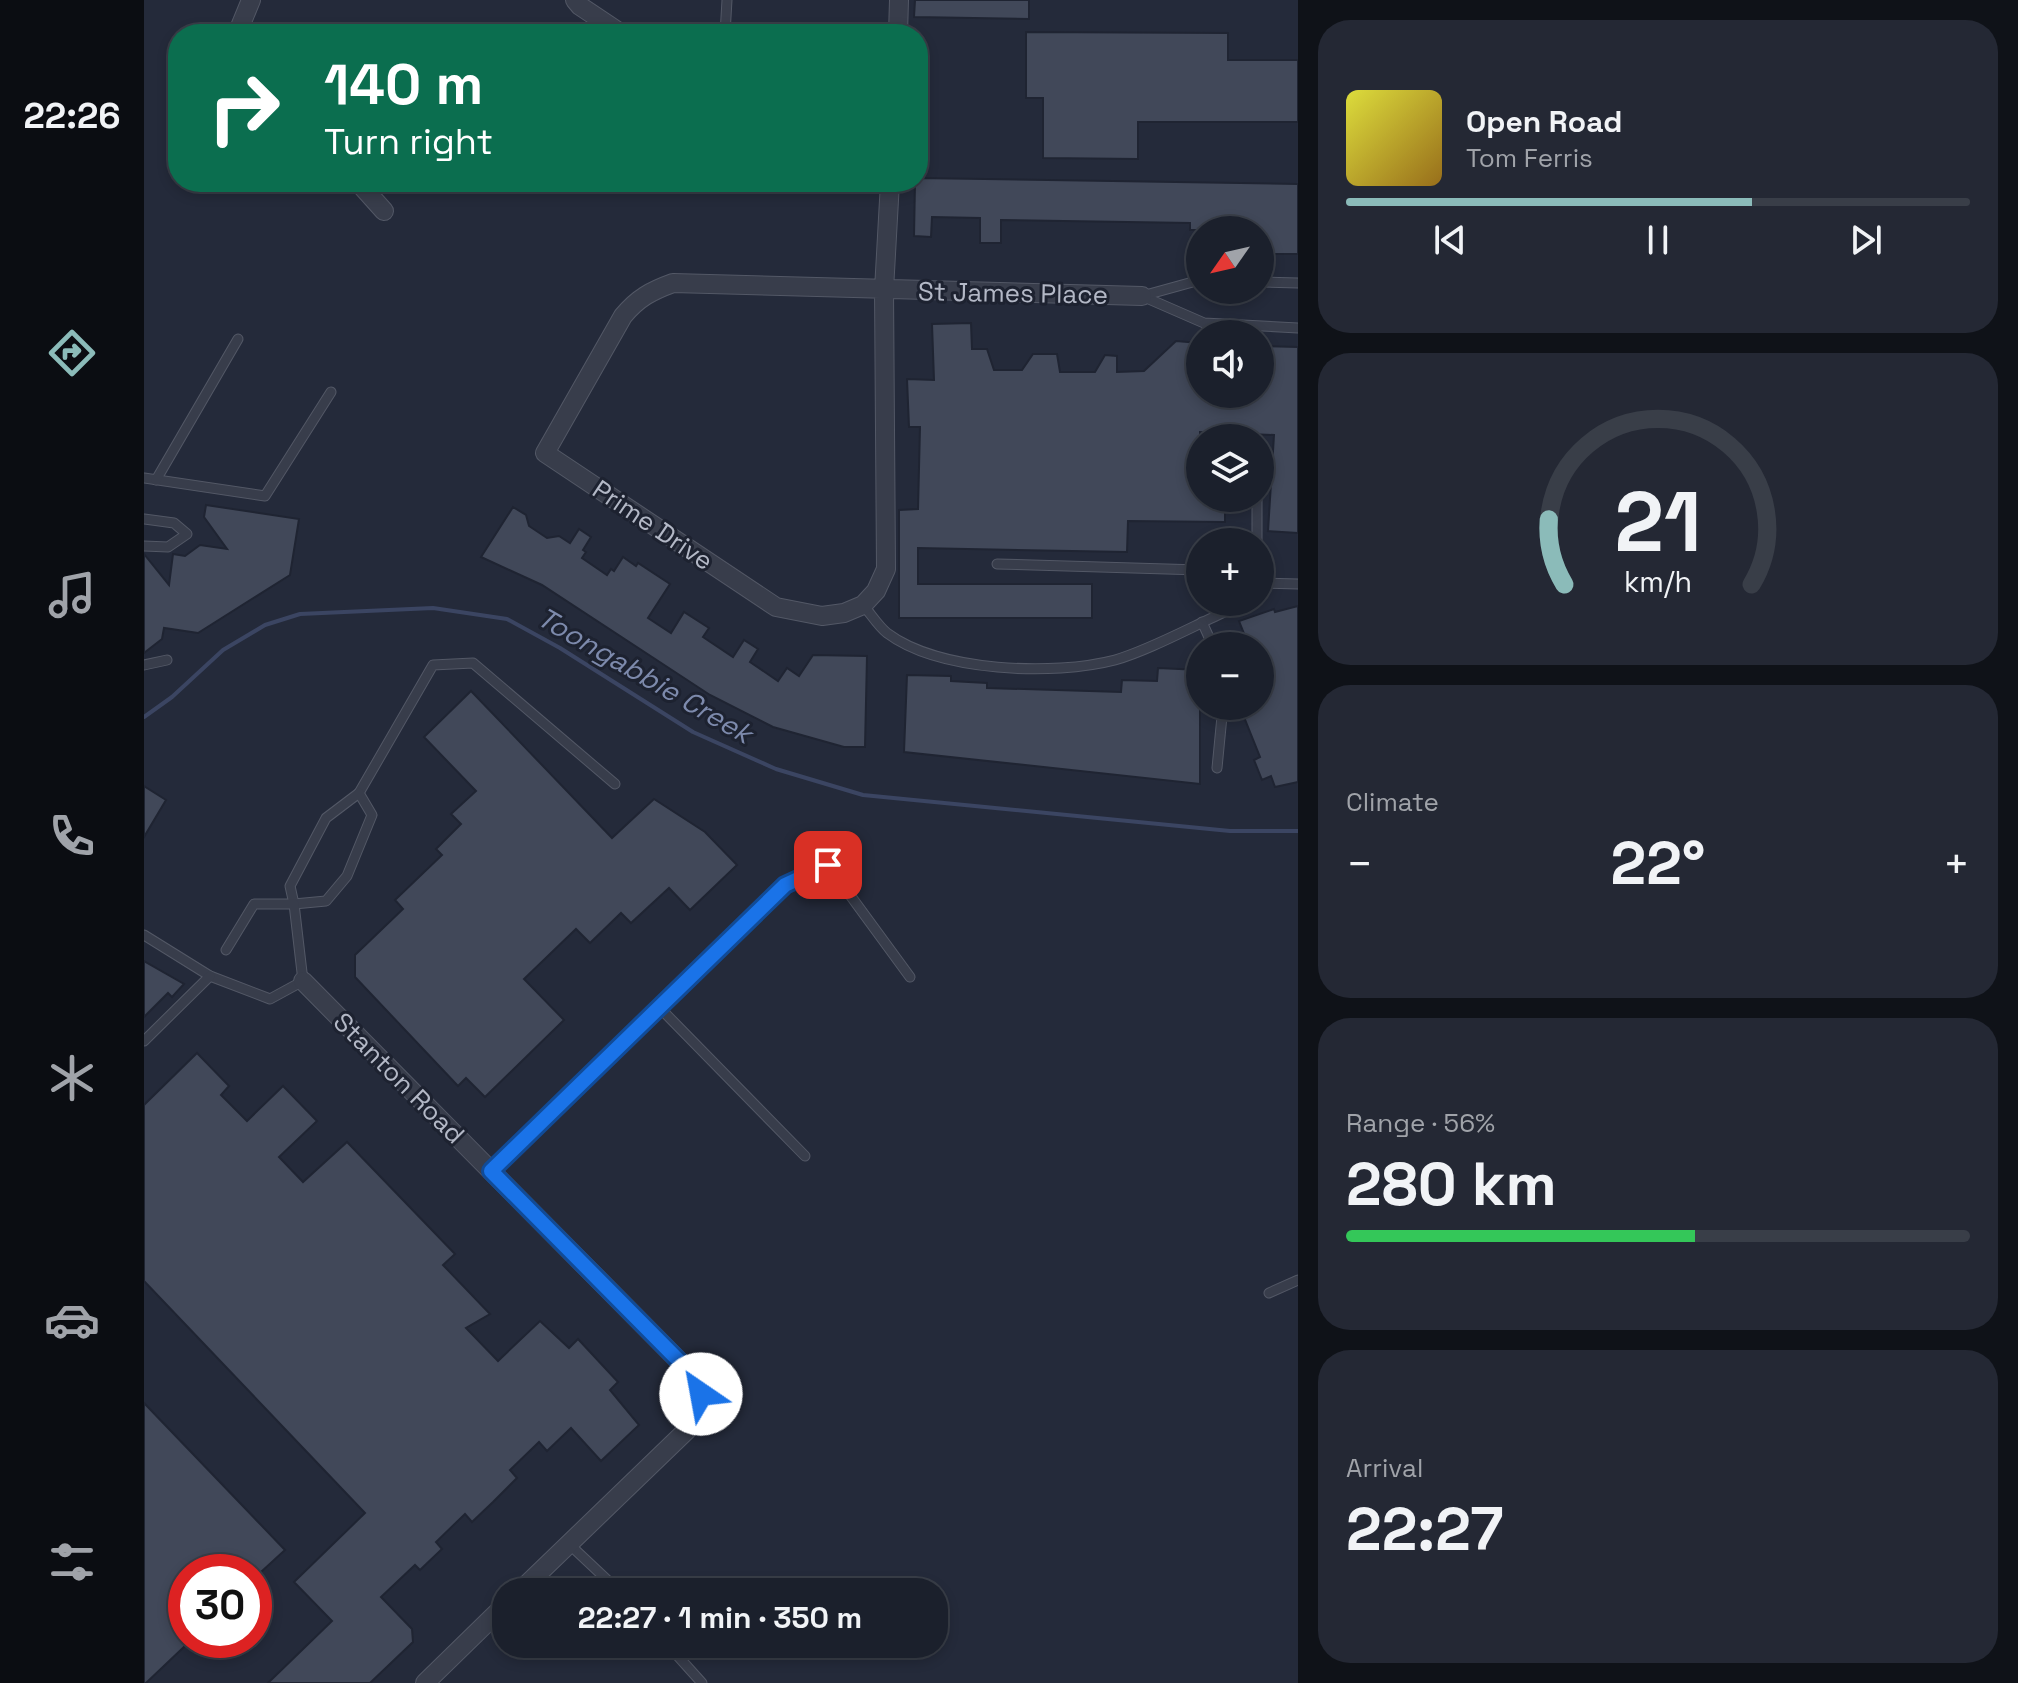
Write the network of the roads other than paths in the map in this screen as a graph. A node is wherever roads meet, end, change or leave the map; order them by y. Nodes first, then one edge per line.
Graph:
1 (251, 0) edge
2 (575, 0) edge
3 (727, 0) edge
4 (899, 0) edge
5 (241, 24) edge
6 (607, 24) edge
7 (726, 24) edge
8 (898, 24) edge
9 (367, 192) edge
10 (889, 192) edge
11 (384, 211) dead end
12 (1274, 282) edge
13 (1298, 283) edge
14 (1186, 284) edge
15 (884, 290) junction
16 (1142, 296) junction
17 (1298, 328) edge
18 (238, 339) dead end
19 (331, 392) dead end
20 (144, 478) edge
21 (156, 480) junction
22 (144, 519) edge
23 (144, 546) edge
24 (997, 564) dead end
25 (1186, 570) edge
26 (1274, 583) edge
27 (1298, 584) edge
28 (863, 605) junction
29 (1216, 616) edge
30 (1202, 622) junction
31 (1207, 632) edge
32 (167, 660) dead end
33 (144, 665) edge
34 (1222, 720) edge
35 (1217, 768) dead end
36 (615, 784) dead end
37 (359, 793) junction
38 (294, 904) junction
39 (144, 935) edge
40 (226, 950) dead end
41 (210, 976) junction
42 (910, 977) dead end
43 (303, 981) junction
44 (659, 1007) junction
45 (144, 1041) edge
46 (805, 1156) dead end
47 (491, 1171) junction
48 (1298, 1280) edge
49 (1269, 1293) dead end
50 (569, 1544) junction
51 (534, 1578) edge
52 (605, 1578) edge
53 (492, 1618) edge
54 (680, 1658) edge
55 (425, 1683) edge
56 (702, 1683) edge

1 - 5 street
2 - 6 street
3 - 7 lane
4 - 8 street
9 - 11 street
10 - 15 street
12 - 13 lane
14 - 16 lane
15 - 16 street, St James Place
15 - 28 street
15 - 28 street, Prime Drive
16 - 17 lane
18 - 21 lane
19 - 21 lane
20 - 21 lane
22 - 23 lane
24 - 25 lane
26 - 27 lane
28 - 30 lane
29 - 30 lane
30 - 31 lane
32 - 33 lane
34 - 35 lane
36 - 37 lane
37 - 38 lane
37 - 38 lane
38 - 40 lane
38 - 43 lane
39 - 41 lane
41 - 43 lane
41 - 45 lane
42 - 44 lane
43 - 47 street, Stanton Road
44 - 46 lane
44 - 47 lane
47 - 50 street, Stanton Road
48 - 49 lane
50 - 51 street, Stanton Road
50 - 52 lane
53 - 55 street
54 - 56 lane

